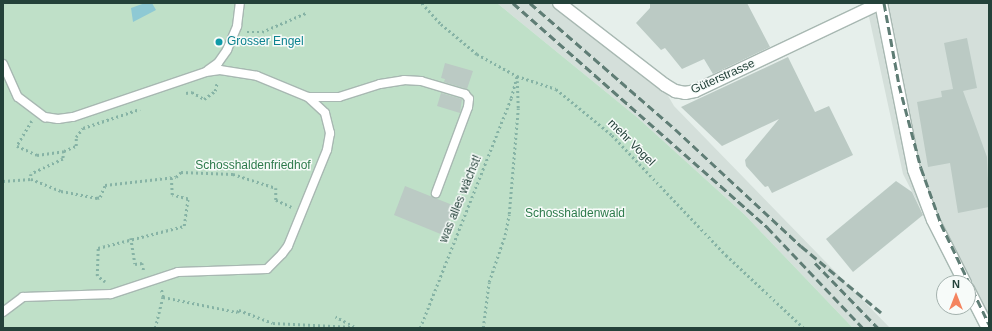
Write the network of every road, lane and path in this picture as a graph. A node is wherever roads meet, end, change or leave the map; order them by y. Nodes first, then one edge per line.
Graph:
1 (240, 3) edge
2 (422, 3) edge
3 (559, 3) edge
4 (880, 3) edge
5 (306, 13) dead end
6 (236, 30) junction
7 (3, 64) edge
8 (206, 72) junction
9 (217, 76) dead end
10 (517, 76) junction
11 (179, 95) dead end
12 (308, 97) junction
13 (142, 108) dead end
14 (33, 119) dead end
15 (64, 151) junction
16 (171, 178) junction
17 (31, 179) junction
18 (3, 181) edge
19 (436, 193) dead end
20 (302, 212) junction
21 (131, 238) junction
22 (961, 275) edge
23 (157, 277) junction
24 (146, 282) junction
25 (111, 294) junction
26 (163, 297) junction
27 (976, 305) edge
28 (3, 312) edge
29 (335, 317) dead end
30 (155, 328) edge
31 (420, 328) edge
32 (483, 328) edge
33 (804, 328) edge
34 (988, 328) edge

1 - 6 lane
2 - 10 path, mehr Vogel
3 - 4 street, Güterstrasse
4 - 22 street
5 - 6 path
6 - 8 lane
7 - 8 lane
8 - 12 lane
9 - 11 path
10 - 31 path, was alles wächst!
10 - 32 path
10 - 33 path, mehr Vogel
12 - 19 lane
12 - 20 lane
13 - 15 path
14 - 15 path
15 - 17 path
16 - 17 path
16 - 20 path
16 - 21 path
17 - 18 path
20 - 23 lane
21 - 24 path
21 - 25 path
23 - 24 lane
23 - 26 path
24 - 25 lane
25 - 28 lane
26 - 29 path
26 - 30 path
27 - 34 street

